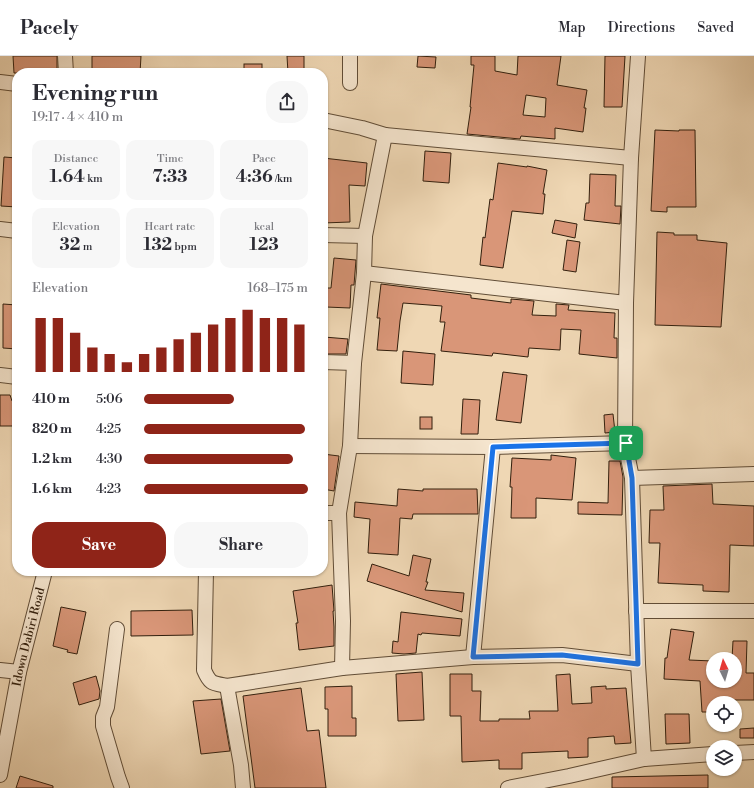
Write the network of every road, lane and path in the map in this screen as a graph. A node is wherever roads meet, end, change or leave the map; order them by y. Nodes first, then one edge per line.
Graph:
1 (65, 56) edge
2 (350, 56) edge
3 (638, 56) edge
4 (66, 68) edge
5 (0, 82) edge
6 (12, 83) edge
7 (350, 83) dead end
8 (328, 121) edge
9 (386, 135) junction
10 (631, 158) junction
11 (0, 229) edge
12 (12, 230) edge
13 (328, 235) edge
14 (365, 236) junction
15 (364, 273) junction
16 (626, 303) junction
17 (328, 362) edge
18 (354, 363) junction
19 (0, 376) edge
20 (12, 377) edge
21 (626, 443) junction
22 (350, 446) junction
23 (493, 447) junction
24 (754, 474) edge
25 (632, 478) junction
26 (328, 512) edge
27 (339, 512) junction
28 (44, 576) edge
29 (206, 576) edge
30 (636, 610) junction
31 (754, 611) edge
32 (117, 629) dead end
33 (473, 657) junction
34 (638, 664) junction
35 (342, 668) junction
36 (0, 670) edge
37 (19, 672) junction
38 (226, 686) junction
39 (754, 752) edge
40 (742, 753) edge
41 (706, 755) edge
42 (644, 759) junction
43 (0, 775) edge
44 (570, 782) edge
45 (122, 788) edge
46 (243, 788) edge
47 (508, 788) edge

1 - 4 street
2 - 7 street
3 - 10 street
5 - 6 street
8 - 9 street
9 - 10 street
9 - 14 street
10 - 16 street
11 - 12 street
13 - 14 street
14 - 15 street
15 - 16 street
15 - 18 street
16 - 21 street
17 - 18 street
18 - 22 street
19 - 20 street
21 - 23 street
21 - 25 street
22 - 23 street
22 - 27 street
23 - 33 street
24 - 25 street
25 - 30 street
26 - 27 street
27 - 35 street
28 - 37 street, Idowu Dabiri Road
29 - 38 street
30 - 31 street
30 - 34 street
32 - 45 street
33 - 34 street
33 - 35 street
34 - 42 street
35 - 38 street
36 - 37 street
37 - 43 street, Idowu Dabiri Road
38 - 46 street
39 - 40 street
41 - 42 street
42 - 44 street
44 - 47 street

